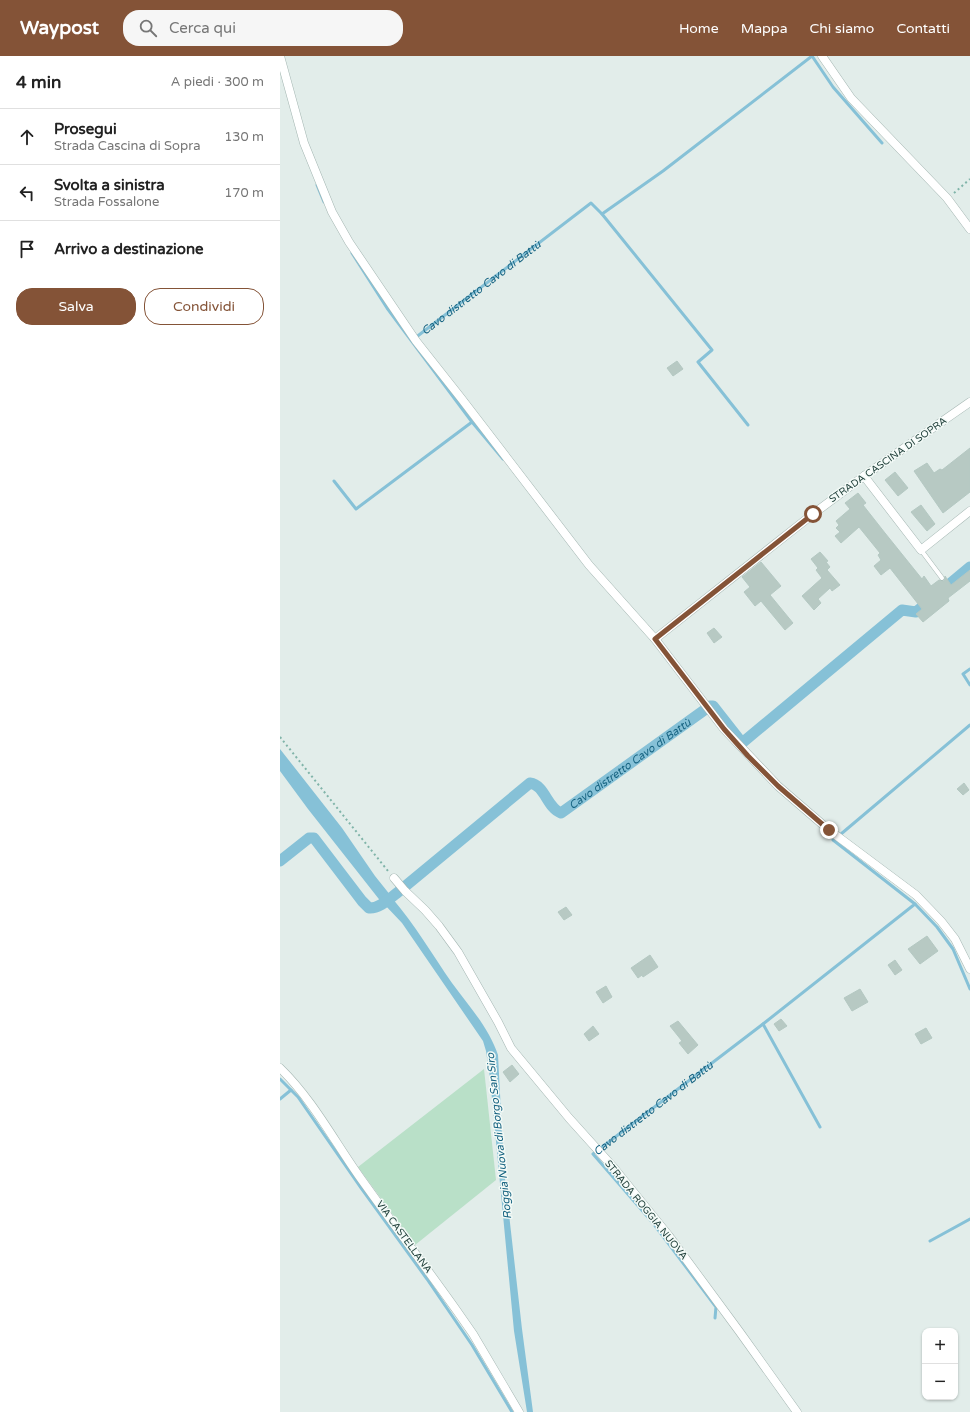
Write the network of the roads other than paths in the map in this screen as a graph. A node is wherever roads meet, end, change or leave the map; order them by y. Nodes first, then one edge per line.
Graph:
1 (280, 56) edge
2 (822, 56) edge
3 (970, 229) edge
4 (970, 402) edge
5 (864, 476) junction
6 (970, 511) edge
7 (921, 550) junction
8 (942, 578) dead end
9 (655, 639) junction
10 (394, 878) road end
11 (970, 969) edge
12 (280, 1068) edge
13 (519, 1412) edge
14 (797, 1412) edge

1 - 9 street
2 - 3 street
4 - 5 street, STRADA CASCINA DI SOPRA
5 - 7 street
5 - 9 street, STRADA CASCINA DI SOPRA
6 - 7 street
7 - 8 lane
9 - 11 street
10 - 14 street, STRADA ROGGIA NUOVA
12 - 13 street, VIA CASTELLANA

